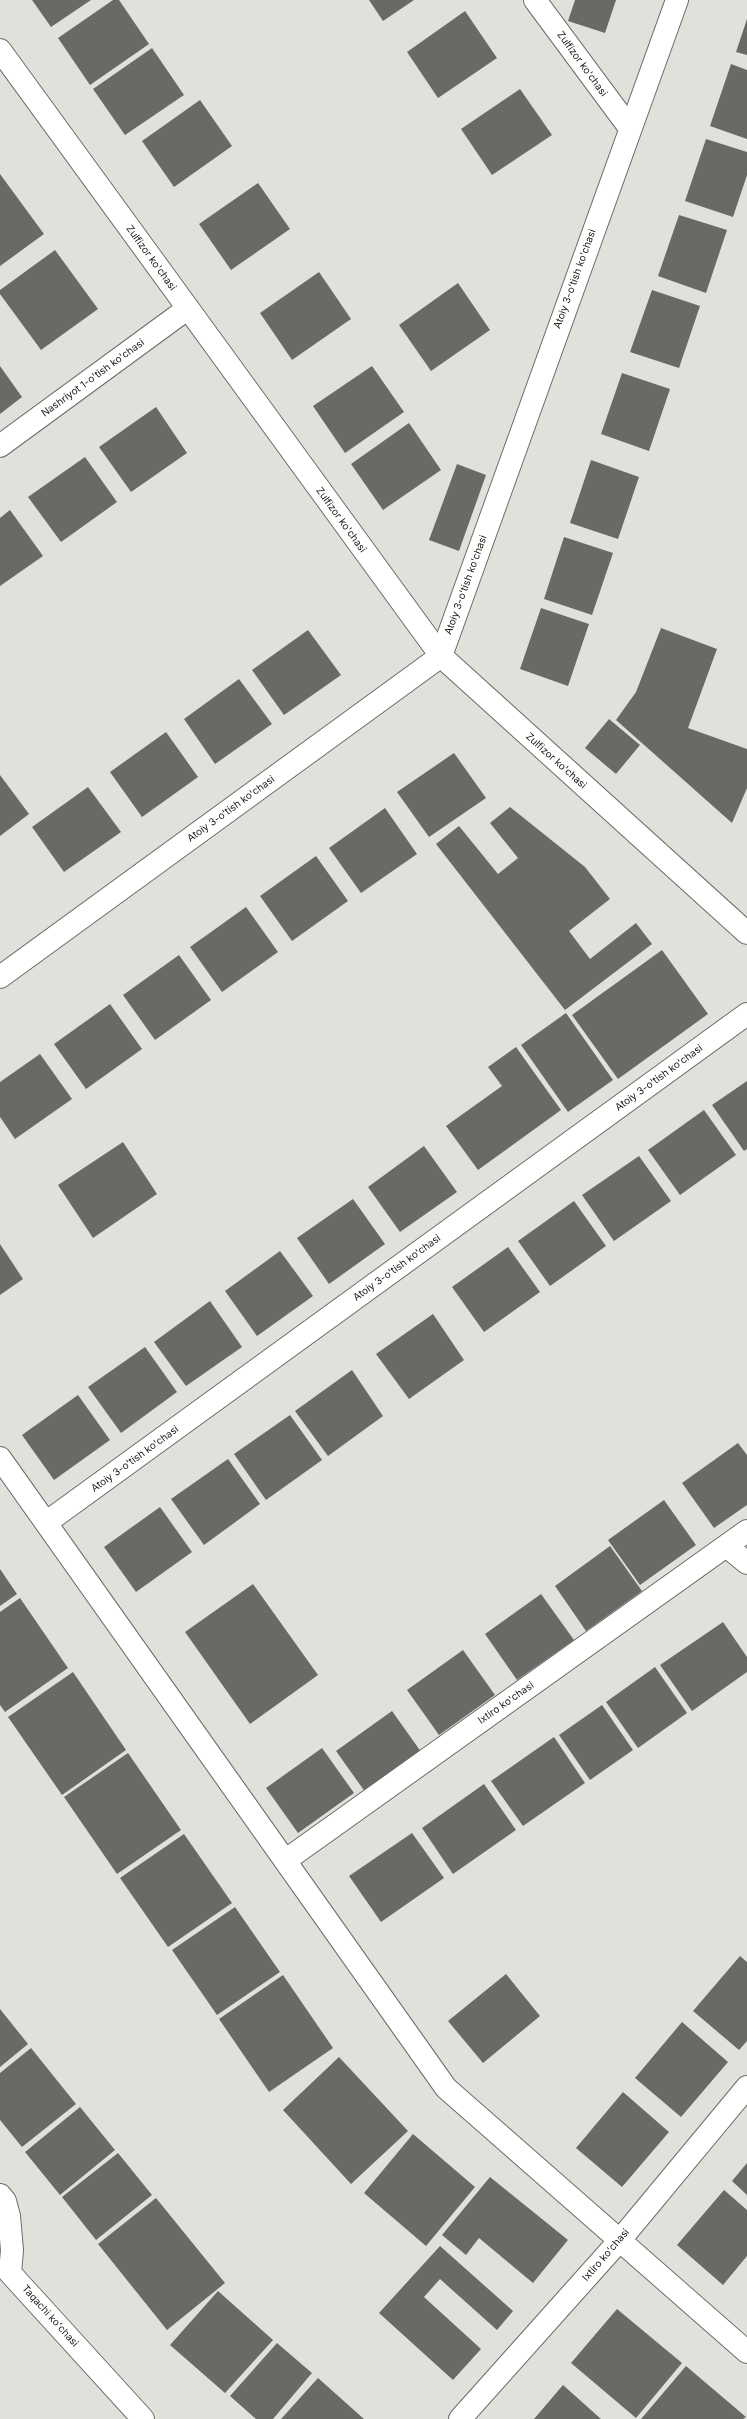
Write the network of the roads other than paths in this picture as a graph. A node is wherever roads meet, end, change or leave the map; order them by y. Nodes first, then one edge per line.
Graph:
1 (535, 0) edge
2 (677, 0) edge
3 (0, 50) edge
4 (629, 127) junction
5 (187, 309) junction
6 (0, 446) edge
7 (441, 656) junction
8 (747, 933) edge
9 (0, 977) edge
10 (747, 1014) edge
11 (0, 1458) edge
12 (47, 1522) junction
13 (747, 1531) edge
14 (726, 1546) junction
15 (747, 1563) edge
16 (286, 1860) junction
17 (747, 2087) edge
18 (0, 2195) edge
19 (620, 2240) junction
20 (747, 2352) edge
21 (143, 2419) edge
22 (460, 2419) edge

1 - 4 street, Zulfizor ko'chasi
2 - 4 street, Atoiy 3-o'tish ko'chasi
3 - 5 street, Zulfizor ko'chasi
4 - 7 street, Atoiy 3-o'tish ko'chasi
5 - 6 street, Nashriyot 1-o'tish ko'chasi
5 - 7 street, Zulfizor ko'chasi
7 - 8 street, Zulfizor ko'chasi
7 - 9 street, Atoiy 3-o'tish ko'chasi
10 - 12 street, Atoiy 3-o'tish ko'chasi
11 - 12 street
12 - 16 street
13 - 14 street, Ixtiro ko'chasi
14 - 15 street
14 - 16 street, Ixtiro ko'chasi
16 - 19 street
17 - 19 street, Ixtiro ko'chasi
18 - 21 street, Taqachi koʻchasi
19 - 20 street
19 - 22 street, Ixtiro ko'chasi

